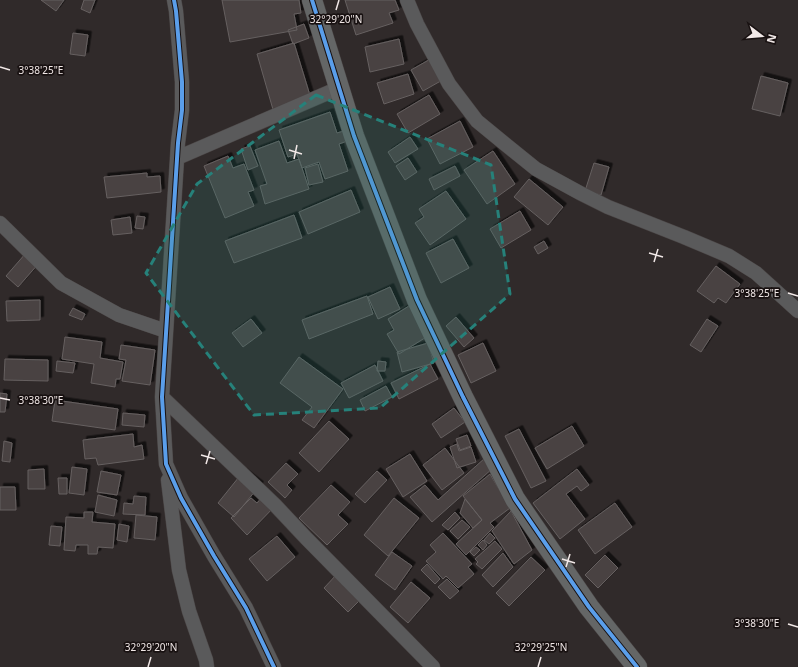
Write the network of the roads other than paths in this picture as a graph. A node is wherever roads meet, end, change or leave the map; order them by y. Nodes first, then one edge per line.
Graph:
1 (174, 0) edge
2 (312, 0) edge
3 (407, 0) edge
4 (339, 88) junction
5 (178, 158) junction
6 (0, 223) edge
7 (798, 311) edge
8 (166, 331) junction
9 (162, 396) junction
10 (166, 464) junction
11 (208, 667) edge
12 (274, 667) edge
13 (433, 667) edge
14 (637, 667) edge

1 - 5 street
2 - 4 street
3 - 7 street
4 - 5 street
4 - 14 street
5 - 8 street
6 - 8 street
8 - 9 street
9 - 10 street
9 - 13 street
10 - 11 street
10 - 12 street

